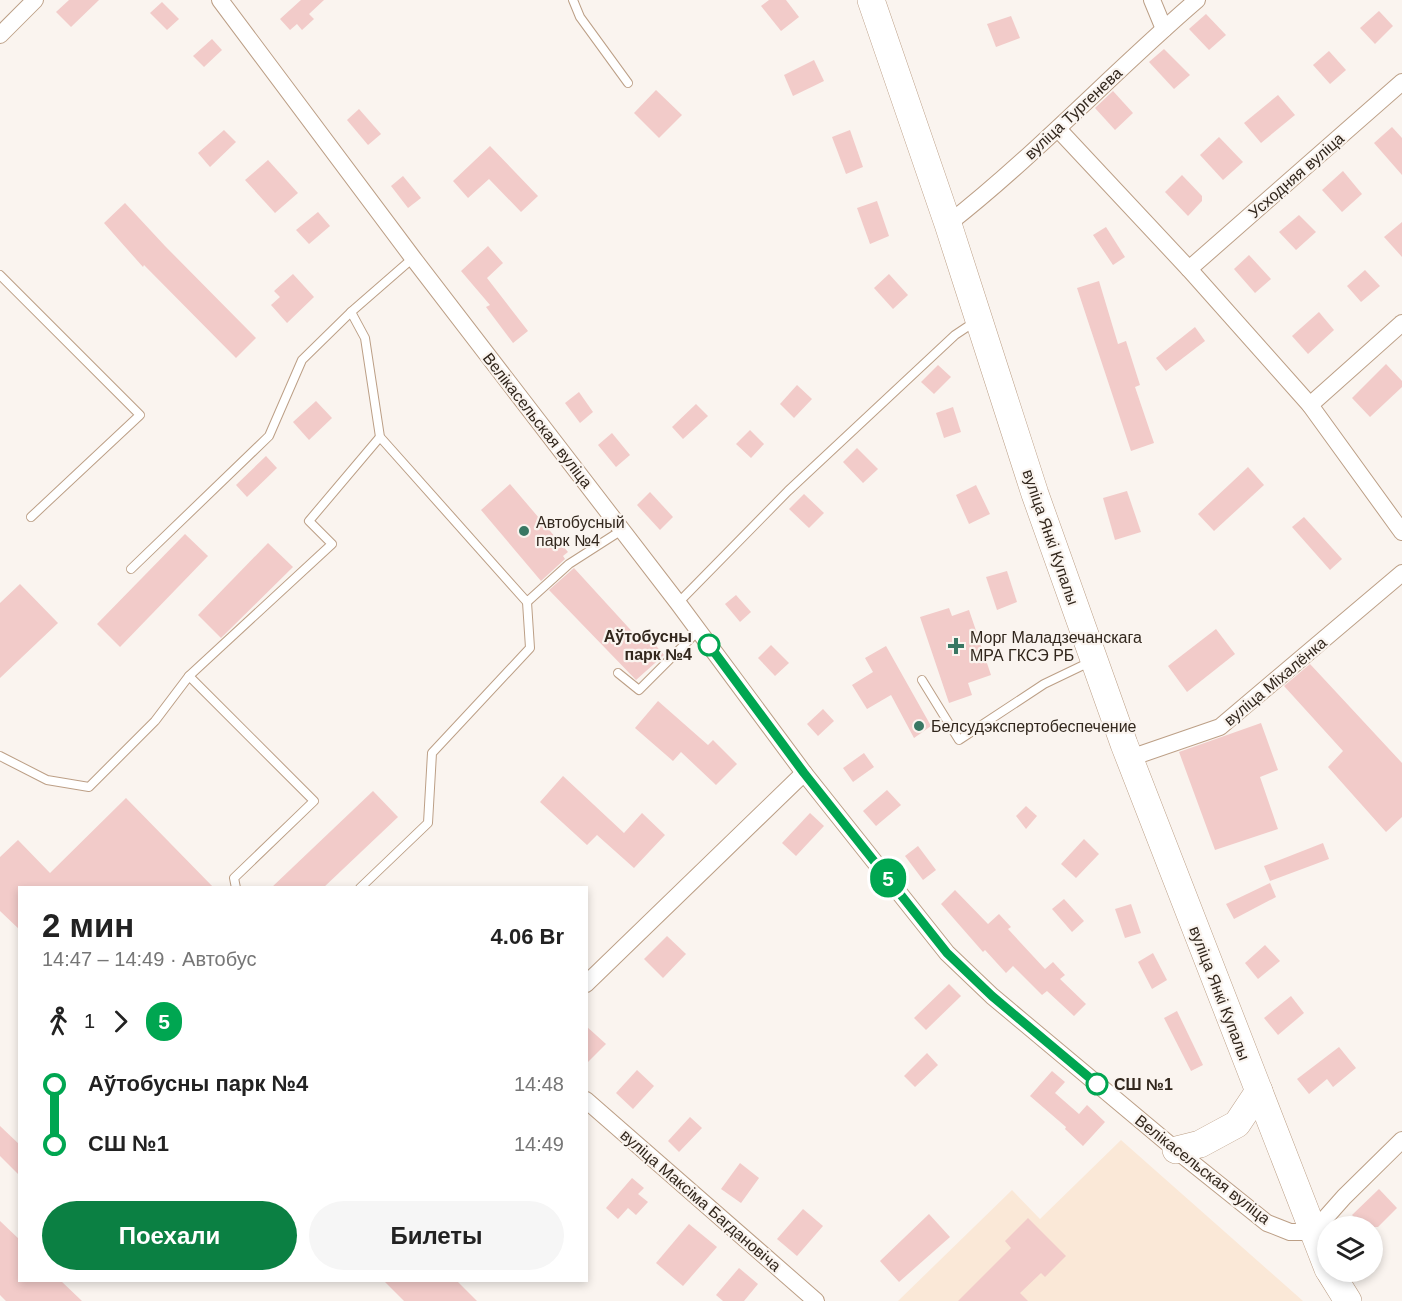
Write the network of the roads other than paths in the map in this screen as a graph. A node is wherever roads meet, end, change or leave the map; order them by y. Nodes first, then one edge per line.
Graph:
1 (35, 0) edge
2 (220, 0) edge
3 (573, 0) edge
4 (872, 0) edge
5 (1152, 0) edge
6 (1197, 0) edge
7 (1164, 28) junction
8 (0, 35) edge
9 (1402, 82) edge
10 (628, 83) dead end
11 (1058, 129) junction
12 (948, 224) junction
13 (413, 258) junction
14 (1189, 269) junction
15 (0, 275) edge
16 (351, 312) junction
17 (979, 319) junction
18 (1402, 323) edge
19 (1310, 405) junction
20 (380, 437) junction
21 (31, 518) dead end
22 (622, 530) junction
23 (1402, 532) edge
24 (131, 568) dead end
25 (1402, 573) edge
26 (527, 602) junction
27 (678, 603) junction
28 (698, 631) junction
29 (1095, 660) junction
30 (618, 673) dead end
31 (189, 676) junction
32 (922, 680) dead end
33 (0, 756) edge
34 (1130, 758) junction
35 (804, 773) junction
36 (236, 886) edge
37 (362, 886) edge
38 (588, 982) edge
39 (1259, 1091) junction
40 (588, 1102) edge
41 (1402, 1140) edge
42 (1176, 1150) junction
43 (1313, 1232) junction
44 (1317, 1242) edge
45 (1336, 1282) edge
46 (816, 1301) edge
47 (1348, 1301) edge

1 - 8 street
2 - 13 street, Велікасельская вуліца
3 - 10 lane
4 - 12 main road, вуліца Янкі Купалы
5 - 7 street
6 - 7 street, вуліца Тургенева
7 - 11 street, вуліца Тургенева
9 - 14 street, Усходняя вуліца
11 - 12 street, вуліца Тургенева
11 - 14 street
12 - 17 main road, вуліца Янкі Купалы
13 - 16 lane
13 - 22 street, Велікасельская вуліца
14 - 19 street
15 - 21 lane
16 - 20 lane
16 - 24 lane
17 - 27 lane
17 - 29 main road, вуліца Янкі Купалы
18 - 19 street
19 - 23 street
20 - 26 lane
20 - 31 lane
22 - 26 lane
22 - 27 street, Велікасельская вуліца
25 - 34 street, вуліца Міхалёнка
26 - 37 lane
27 - 28 street, Велікасельская вуліца
28 - 30 lane
28 - 35 street, Велікасельская вуліца
29 - 32 lane
29 - 34 main road, вуліца Янкі Купалы
31 - 33 lane
31 - 36 lane
34 - 39 main road, вуліца Янкі Купалы
35 - 38 street
35 - 42 street, Велікасельская вуліца
39 - 42 main road
39 - 43 main road, вуліца Янкі Купалы
40 - 46 street, вуліца Максіма Багдановіча
41 - 43 street
42 - 43 street, Велікасельская вуліца
43 - 44 main road, вуліца Янкі Купалы
45 - 47 main road, вуліца Янкі Купалы

